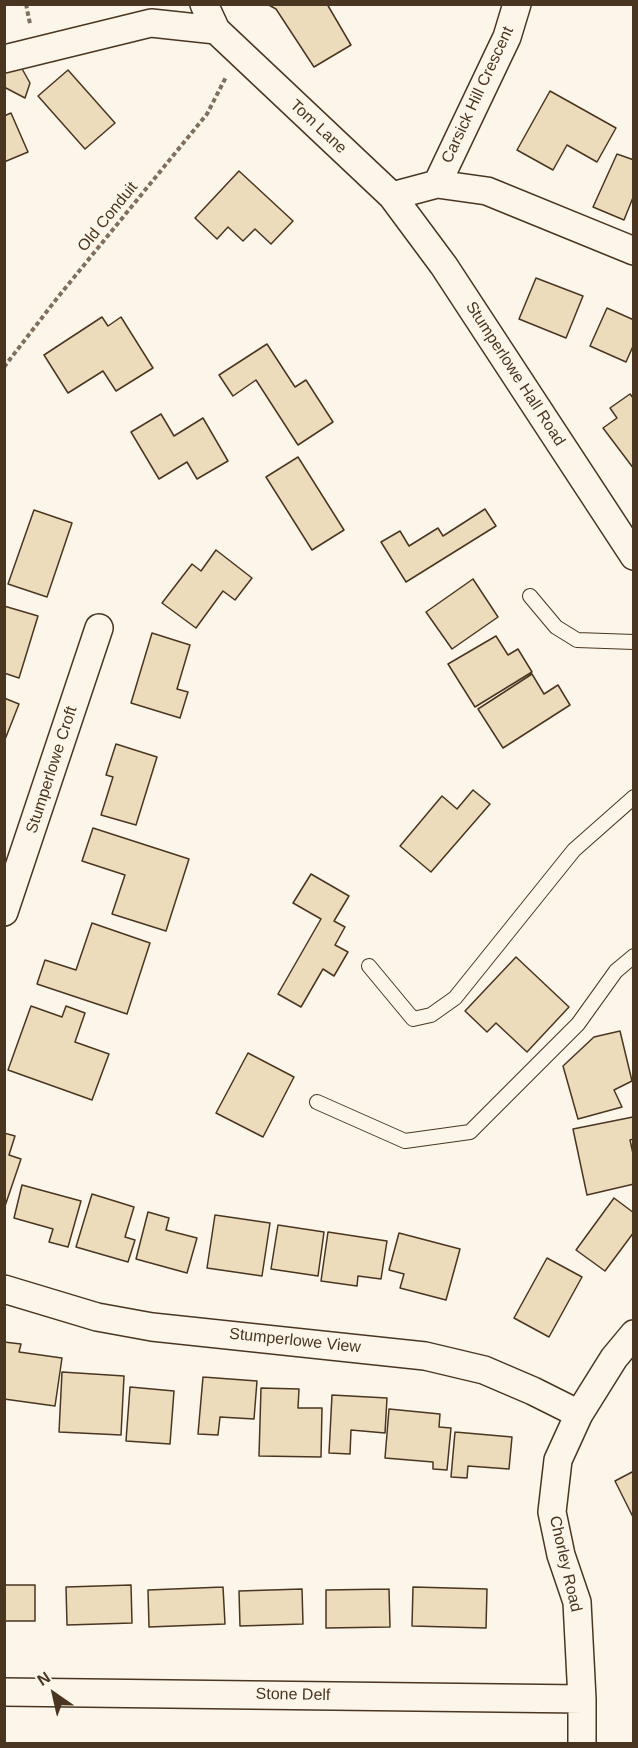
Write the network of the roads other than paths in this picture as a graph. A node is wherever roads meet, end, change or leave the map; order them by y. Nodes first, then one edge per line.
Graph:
1 (204, 4) edge
2 (518, 4) edge
3 (216, 30) junction
4 (4, 59) edge
5 (437, 184) junction
6 (392, 196) junction
7 (633, 251) edge
8 (633, 555) edge
9 (530, 596) dead end
10 (99, 628) dead end
11 (633, 642) edge
12 (633, 797) edge
13 (4, 912) edge
14 (633, 956) edge
15 (369, 966) dead end
16 (317, 1102) dead end
17 (4, 1289) edge
18 (633, 1334) edge
19 (579, 1414) junction
20 (4, 1692) edge
21 (582, 1699) junction
22 (582, 1743) edge

1 - 3 street
2 - 5 street, Carsick Hill Crescent
3 - 4 street
3 - 6 street, Tom Lane
5 - 6 street
5 - 7 street
6 - 8 street, Stumperlowe Hall Road
9 - 11 lane
10 - 13 street, Stumperlowe Croft
12 - 15 lane
14 - 16 lane
17 - 19 street, Stumperlowe View
18 - 19 street, Chorley Road
19 - 21 street, Chorley Road
20 - 21 street, Stone Delf
21 - 22 street, Chorley Road

